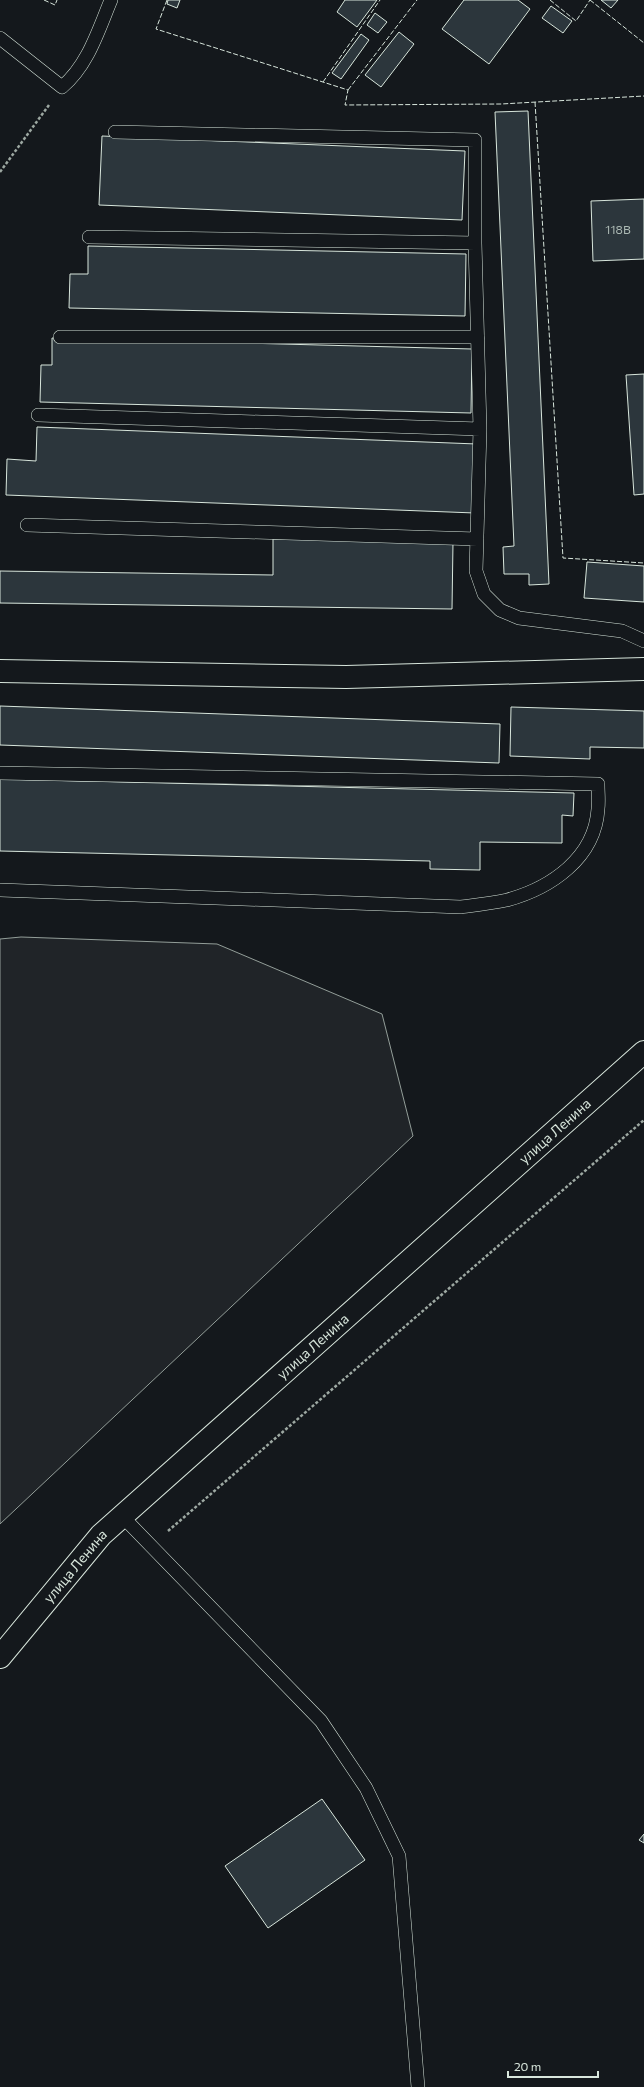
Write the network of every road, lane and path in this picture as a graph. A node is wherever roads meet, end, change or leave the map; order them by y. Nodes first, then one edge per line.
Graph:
1 (110, 0) edge
2 (0, 38) edge
3 (62, 87) junction
4 (115, 132) dead end
5 (0, 172) edge
6 (89, 237) dead end
7 (475, 242) junction
8 (60, 336) dead end
9 (478, 337) junction
10 (38, 415) dead end
11 (480, 429) junction
12 (27, 525) dead end
13 (477, 539) junction
14 (644, 641) edge
15 (644, 670) edge
16 (0, 671) edge
17 (0, 773) edge
18 (0, 890) edge
19 (644, 1052) edge
20 (644, 1120) edge
21 (122, 1516) junction
22 (151, 1546) junction
23 (0, 1657) edge
24 (418, 2087) edge

1 - 3 lane
2 - 3 lane
3 - 5 path
4 - 7 lane
6 - 7 lane
7 - 9 lane
8 - 9 lane
9 - 11 lane
10 - 11 lane
11 - 13 lane
12 - 13 lane
13 - 14 lane
15 - 16 street
17 - 18 lane
19 - 21 street, улица Ленина
20 - 22 path
21 - 22 lane
21 - 23 street, улица Ленина
22 - 24 lane

